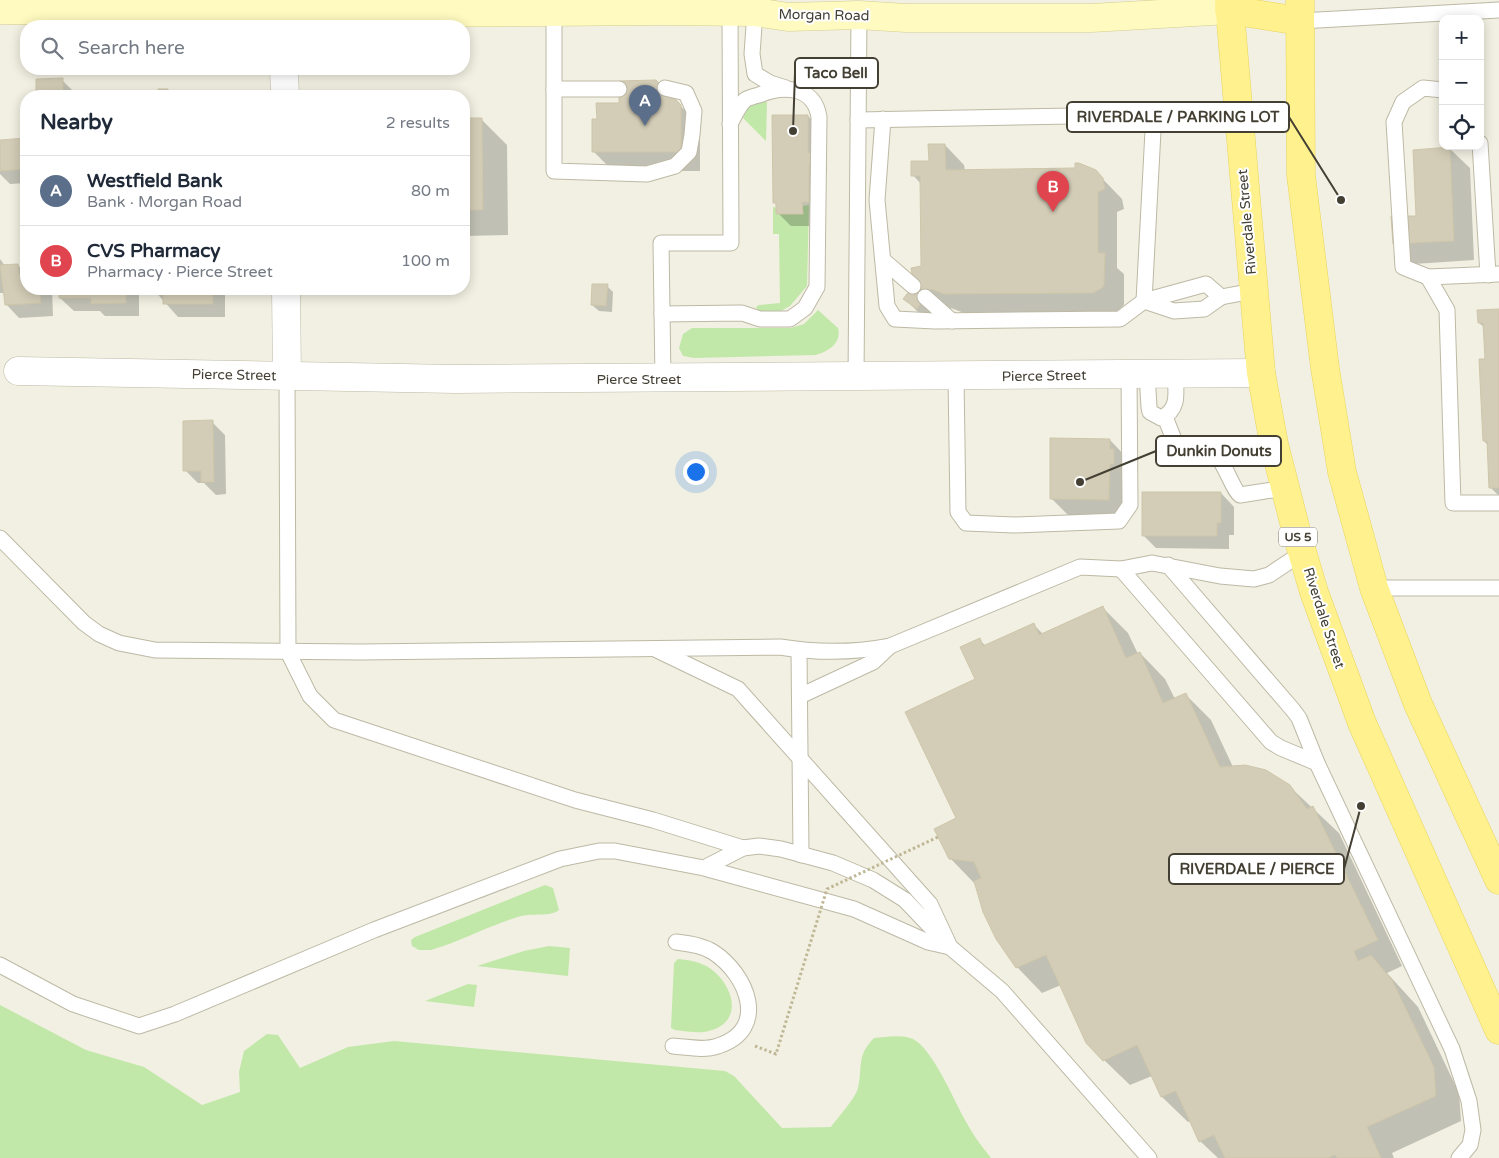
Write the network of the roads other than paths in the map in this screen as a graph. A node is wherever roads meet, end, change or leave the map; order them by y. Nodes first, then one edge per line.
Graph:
1 (1235, 3) edge
2 (798, 9) edge
3 (941, 9) edge
4 (0, 10) edge
5 (1300, 10) edge
6 (1499, 10) edge
7 (554, 12) junction
8 (742, 12) junction
9 (282, 13) edge
10 (859, 15) junction
11 (284, 75) edge
12 (665, 88) dead end
13 (787, 88) junction
14 (554, 89) junction
15 (619, 89) dead end
16 (284, 90) edge
17 (1439, 90) edge
18 (883, 119) junction
19 (858, 120) junction
20 (730, 124) junction
21 (1481, 150) edge
22 (883, 260) junction
23 (1493, 274) edge
24 (1428, 277) junction
25 (913, 286) dead end
26 (1253, 291) junction
27 (286, 295) edge
28 (1221, 297) junction
29 (925, 298) dead end
30 (1144, 301) junction
31 (662, 314) junction
32 (952, 321) junction
33 (18, 372) dead end
34 (1261, 373) junction
35 (1138, 374) junction
36 (1175, 374) junction
37 (287, 376) junction
38 (856, 377) junction
39 (956, 377) junction
40 (663, 379) junction
41 (1165, 416) junction
42 (1285, 488) junction
43 (1499, 504) edge
44 (0, 538) edge
45 (1302, 553) junction
46 (1168, 565) junction
47 (1121, 569) junction
48 (1374, 588) junction
49 (1499, 588) edge
50 (890, 646) junction
51 (654, 648) junction
52 (799, 650) junction
53 (288, 652) junction
54 (800, 696) junction
55 (800, 758) junction
56 (1317, 763) junction
57 (743, 848) junction
58 (801, 855) junction
59 (704, 868) junction
60 (1499, 880) edge
61 (676, 942) dead end
62 (950, 947) junction
63 (0, 965) edge
64 (1472, 971) junction
65 (1499, 1002) edge
66 (1499, 1030) edge
67 (672, 1046) dead end
68 (1118, 1120) junction
69 (1149, 1158) edge
70 (1158, 1158) edge
71 (1459, 1158) edge

1 - 3 main road, Morgan Road
1 - 5 main road
1 - 26 main road, Riverdale Street / US 5
2 - 8 main road, Morgan Road
2 - 10 main road, Morgan Road
3 - 10 main road, Morgan Road
4 - 9 main road, Morgan Road
5 - 6 lane
5 - 48 main road
7 - 8 main road, Morgan Road
7 - 9 main road, Morgan Road
7 - 14 lane
8 - 13 lane
8 - 20 lane
10 - 19 lane
11 - 16 street
12 - 14 lane
13 - 20 lane
13 - 31 lane
14 - 15 lane
17 - 24 lane
18 - 19 lane
18 - 22 lane
18 - 30 lane
19 - 38 lane
20 - 31 lane
21 - 23 lane
22 - 25 lane
22 - 32 lane
23 - 24 lane
24 - 43 lane
26 - 28 lane
26 - 34 main road, Riverdale Street / US 5
27 - 37 street
28 - 30 lane
28 - 30 lane
29 - 32 lane
30 - 32 lane
31 - 40 lane
33 - 37 street, Pierce Street
34 - 36 street, Pierce Street
34 - 42 main road, Riverdale Street / US 5
35 - 36 street, Pierce Street
35 - 39 street, Pierce Street
35 - 39 lane
35 - 41 lane
36 - 41 lane
37 - 40 street, Pierce Street
37 - 53 lane
38 - 39 street, Pierce Street
38 - 40 street, Pierce Street
41 - 42 lane
42 - 45 main road, Riverdale Street / US 5
44 - 53 lane
45 - 46 lane
45 - 64 main road, Riverdale Street / US 5
46 - 47 lane
46 - 56 lane
47 - 50 lane
47 - 56 lane
48 - 49 lane
48 - 60 main road
50 - 52 lane
50 - 54 lane
51 - 52 lane
51 - 53 lane
51 - 55 lane
52 - 54 lane
53 - 57 lane
54 - 55 lane
55 - 58 lane
55 - 62 lane
56 - 71 lane
57 - 58 lane
57 - 59 lane
58 - 62 lane
59 - 62 lane
59 - 63 lane
61 - 67 lane
62 - 68 lane
64 - 65 main road
64 - 66 main road, Riverdale Street / US 5
68 - 69 lane
68 - 70 lane

